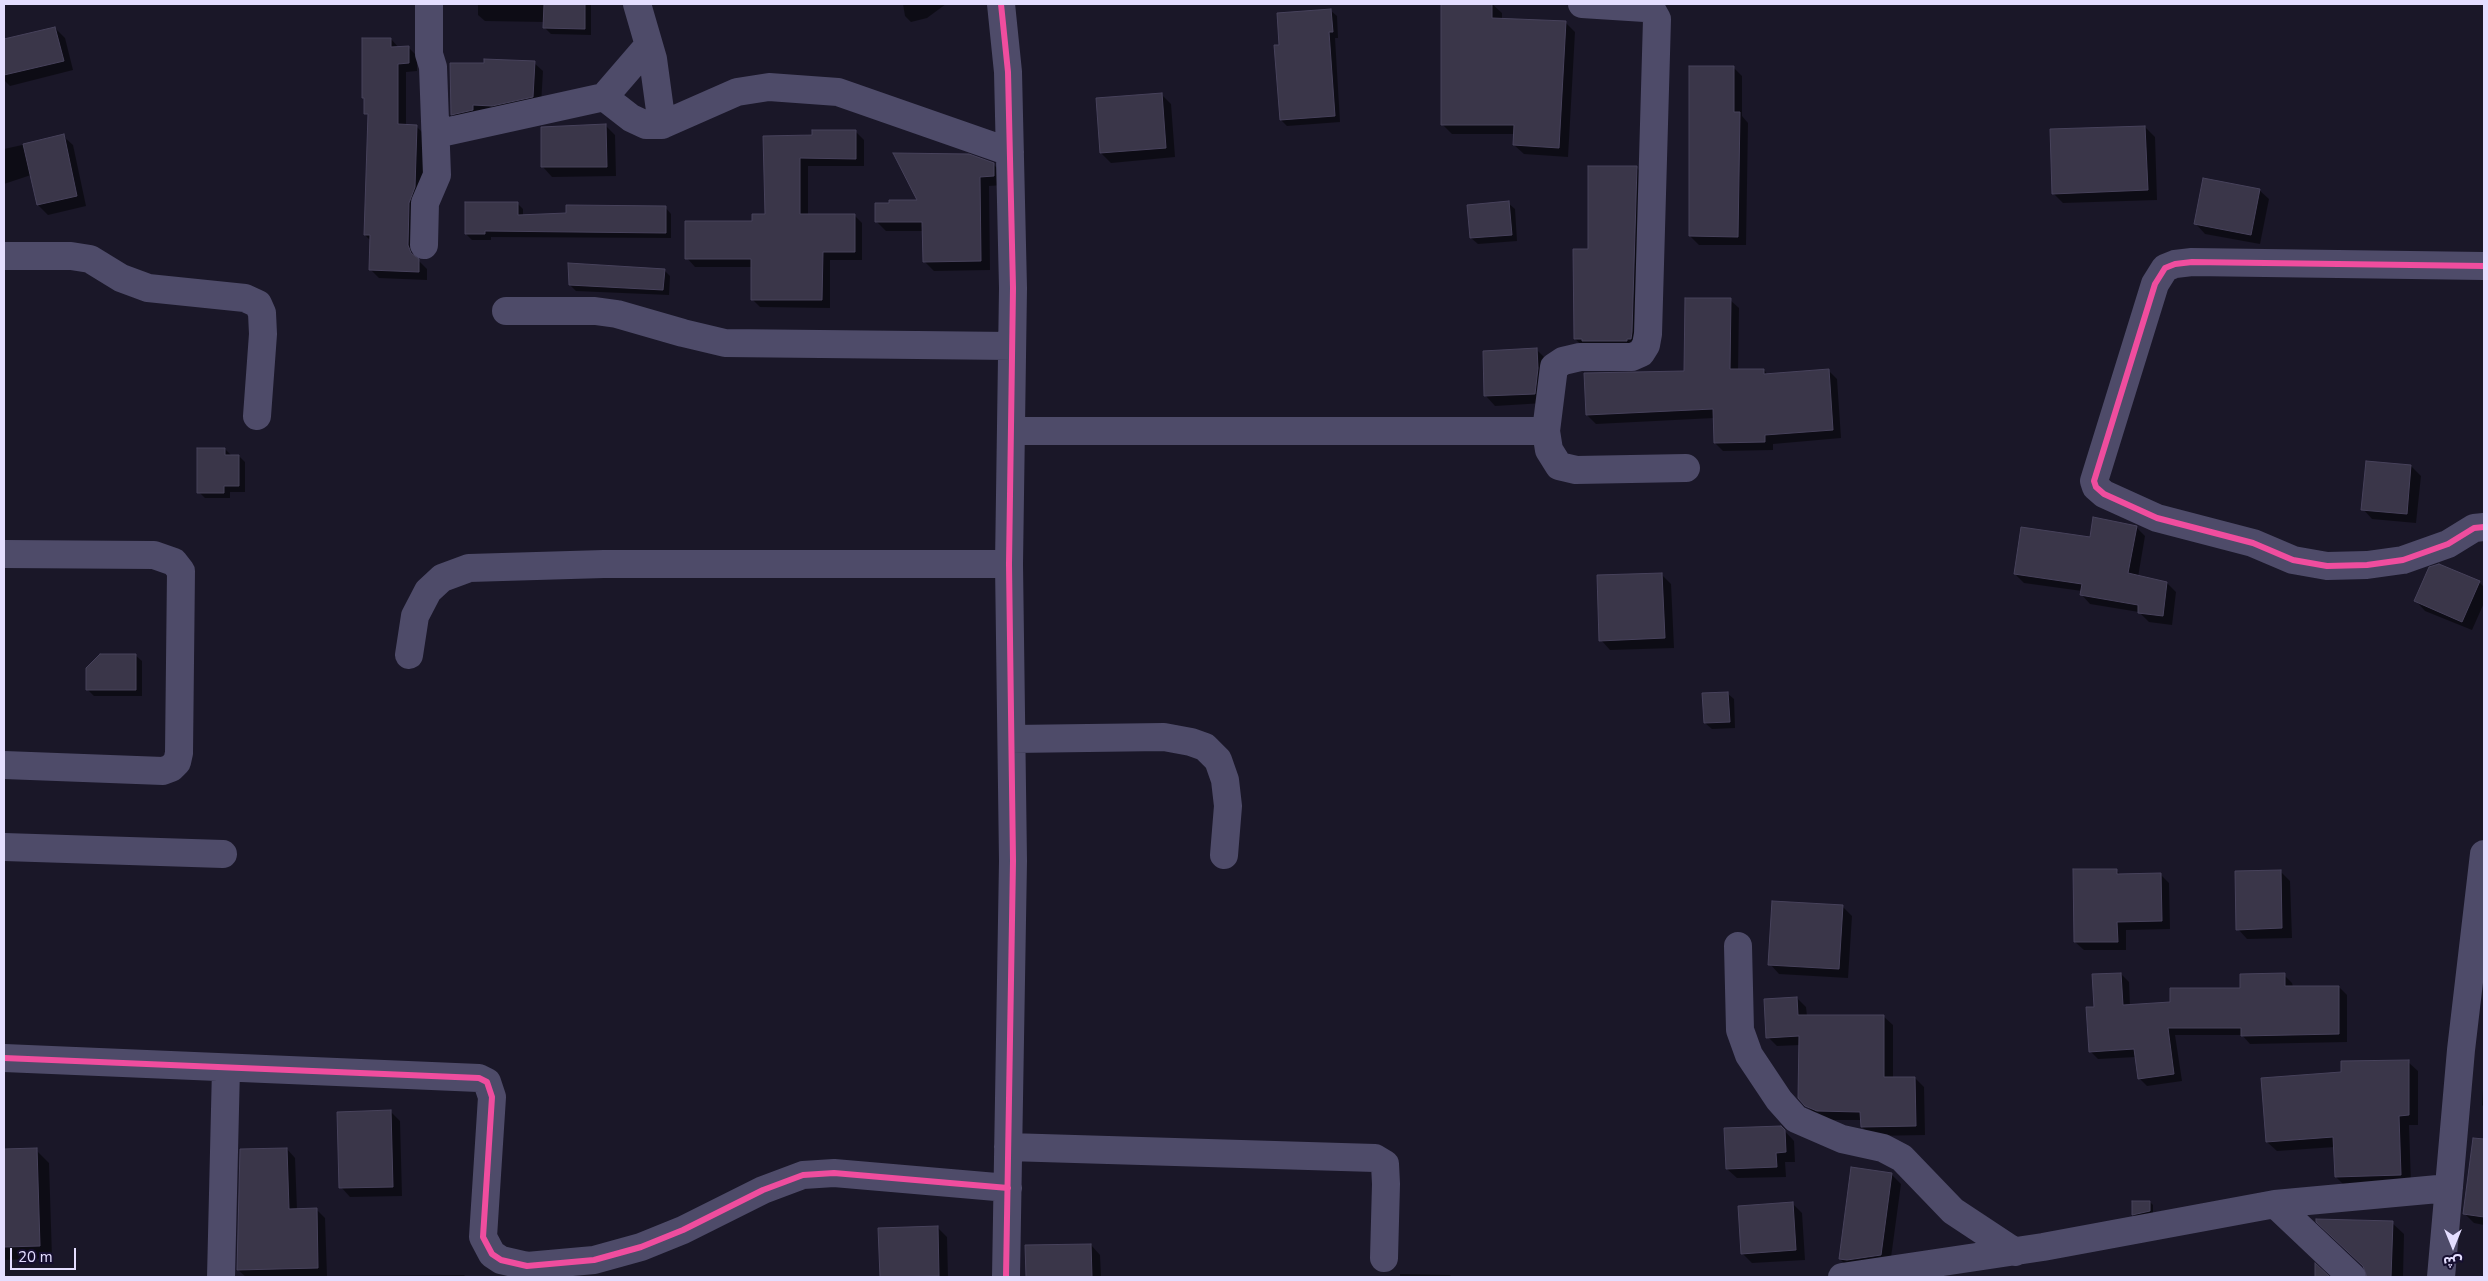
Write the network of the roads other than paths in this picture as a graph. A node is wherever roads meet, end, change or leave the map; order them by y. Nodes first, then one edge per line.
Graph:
1 (429, 4) edge
2 (636, 4) edge
3 (1001, 4) edge
4 (1582, 4) edge
5 (648, 46) junction
6 (604, 97) junction
7 (662, 125) junction
8 (436, 134) junction
9 (1010, 152) junction
10 (424, 245) dead end
11 (4, 256) edge
12 (2484, 266) edge
13 (506, 311) dead end
14 (1012, 346) junction
15 (257, 416) dead end
16 (1011, 431) junction
17 (1546, 431) junction
18 (1686, 468) dead end
19 (2484, 527) edge
20 (4, 554) edge
21 (1009, 564) junction
22 (409, 655) dead end
23 (1012, 739) junction
24 (4, 765) edge
25 (4, 847) edge
26 (223, 854) dead end
27 (2484, 854) edge
28 (1224, 855) dead end
29 (2479, 934) edge
30 (1738, 946) dead end
31 (4, 1058) edge
32 (226, 1068) junction
33 (1008, 1147) junction
34 (1008, 1188) junction
35 (2449, 1188) junction
36 (2275, 1204) junction
37 (2015, 1252) junction
38 (1384, 1258) dead end
39 (221, 1277) edge
40 (1006, 1277) edge
41 (1842, 1277) edge
42 (2352, 1277) edge
43 (2441, 1277) edge

1 - 8 street
2 - 5 street
3 - 9 street
4 - 17 street
5 - 6 street
5 - 7 street
6 - 7 street
6 - 8 street
7 - 9 street
8 - 10 street
9 - 14 street
11 - 15 street
12 - 19 street
13 - 14 street
14 - 16 street
16 - 17 street
16 - 21 street
17 - 18 street
20 - 24 street
21 - 22 street
21 - 23 street
23 - 28 street
23 - 33 street
25 - 26 street
27 - 29 street
29 - 35 street
30 - 37 street
31 - 32 street
32 - 34 street
32 - 39 street
33 - 34 street
33 - 38 street
34 - 40 street
35 - 36 street
35 - 43 street
36 - 37 street
36 - 42 street
37 - 41 street

